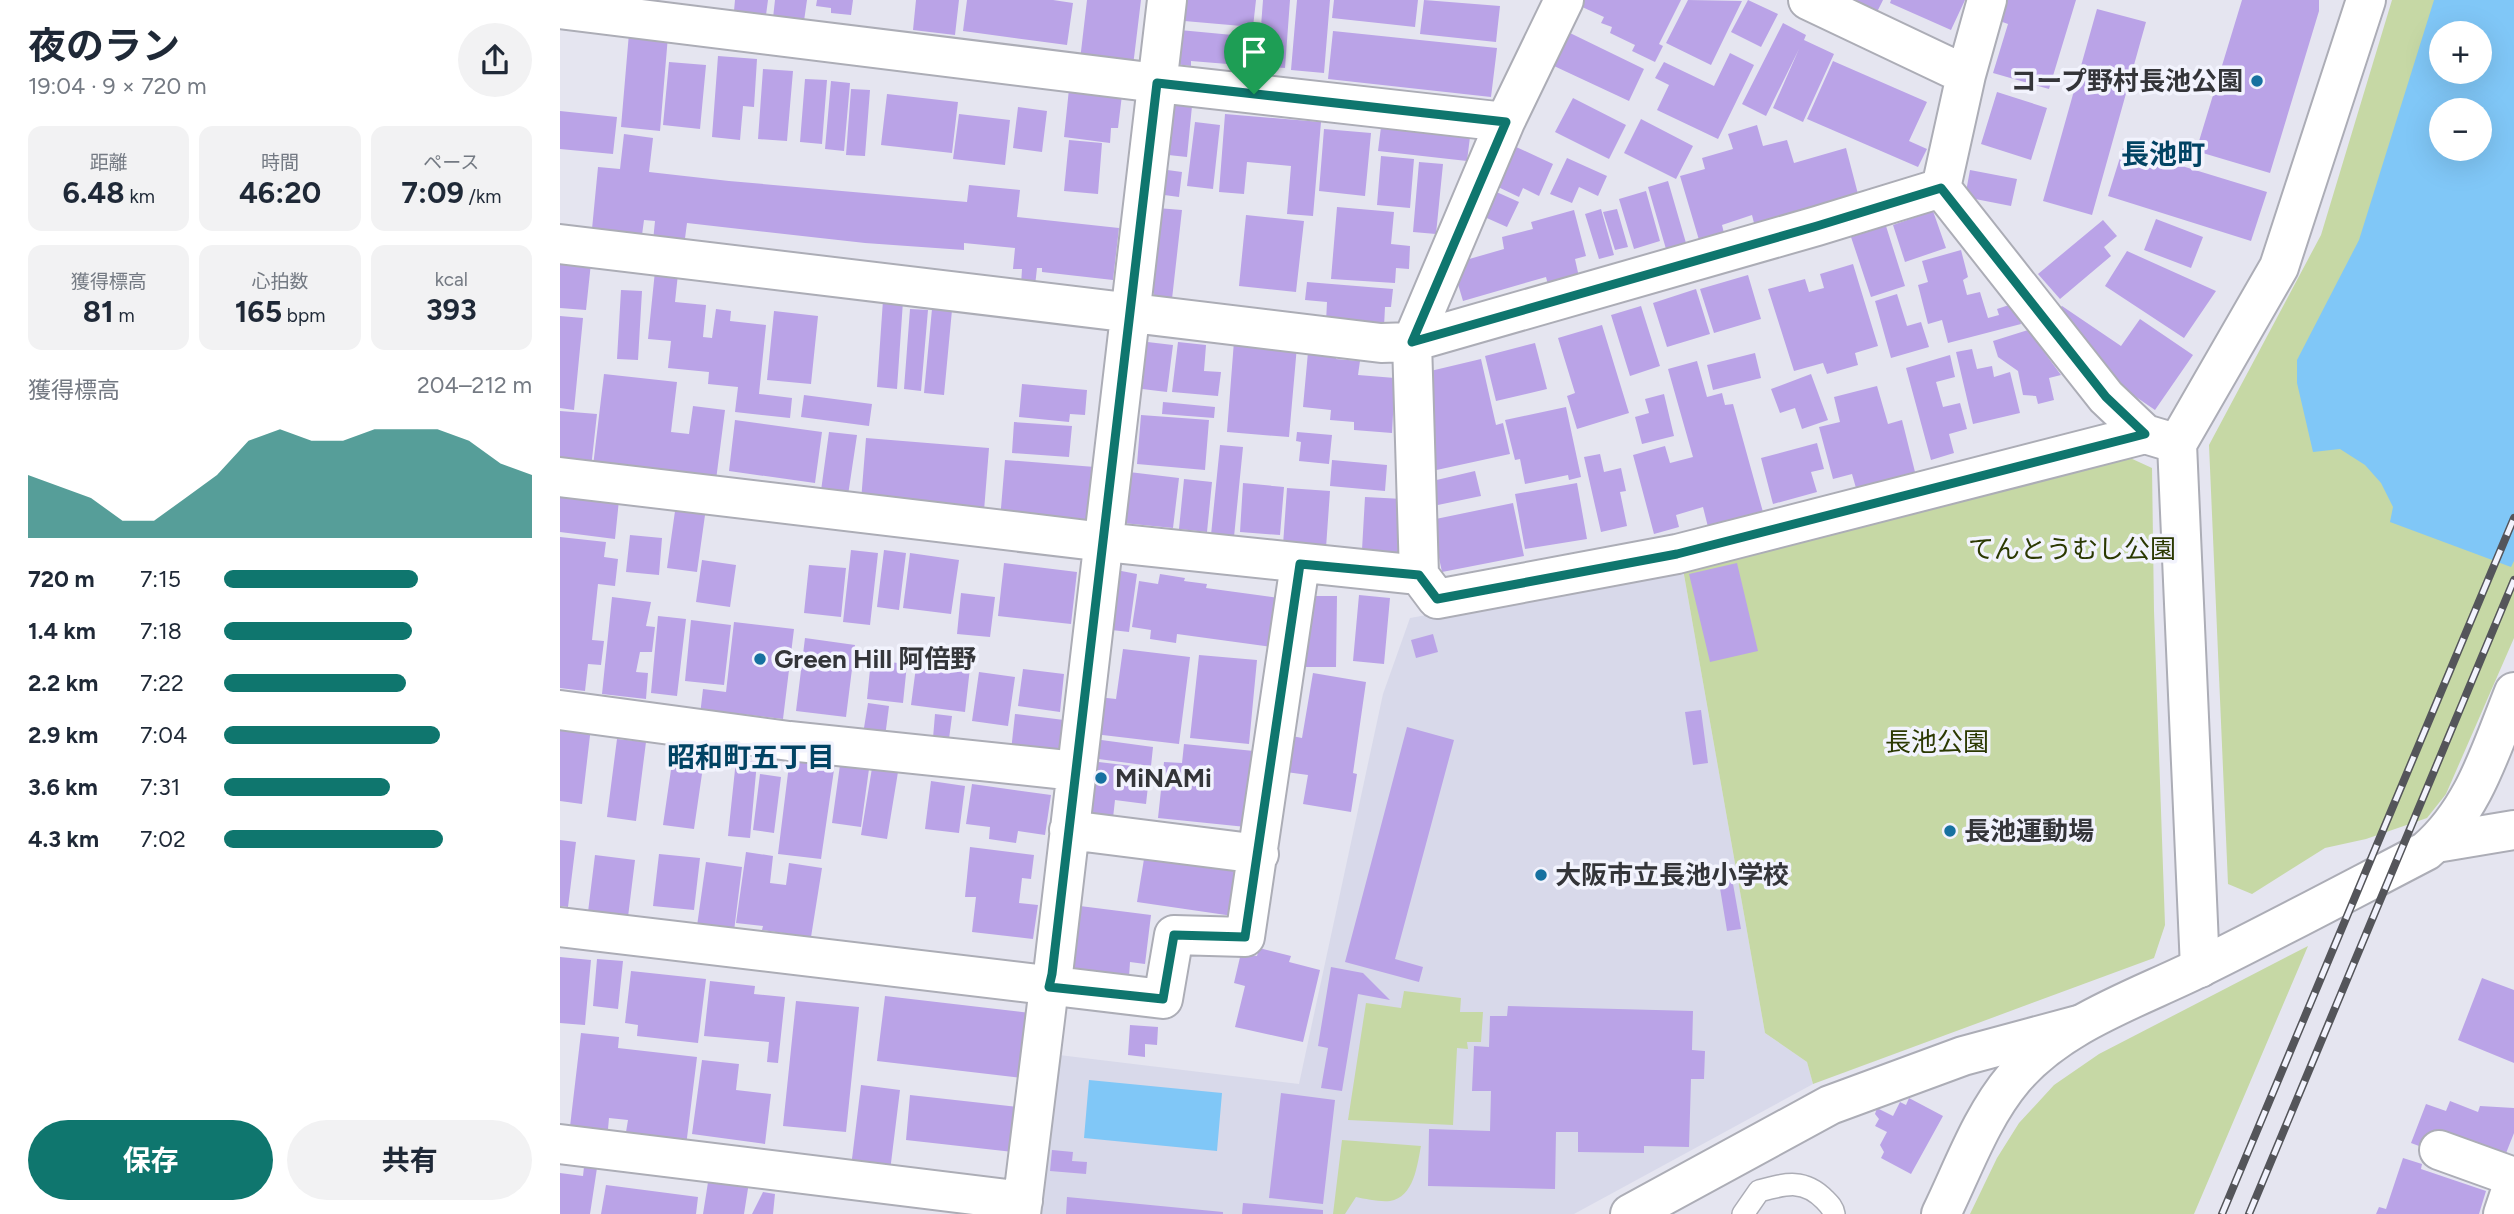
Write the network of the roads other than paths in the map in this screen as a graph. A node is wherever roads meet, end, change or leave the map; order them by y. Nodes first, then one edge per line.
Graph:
1 (1167, 0) edge
2 (1564, 0) edge
3 (1808, 0) edge
4 (1987, 0) edge
5 (2366, 0) edge
6 (560, 9) edge
7 (1966, 75) junction
8 (1157, 83) junction
9 (1506, 122) junction
10 (1941, 188) junction
11 (560, 244) edge
12 (1131, 312) junction
13 (1412, 342) junction
14 (2161, 439) junction
15 (560, 477) edge
16 (1104, 542) junction
17 (1300, 564) junction
18 (1419, 575) junction
19 (2514, 692) edge
20 (560, 710) edge
21 (1076, 771) junction
22 (1069, 830) junction
23 (2514, 830) edge
24 (2436, 843) junction
25 (1259, 854) junction
26 (560, 927) edge
27 (2200, 968) junction
28 (1049, 987) junction
29 (2079, 1025) junction
30 (560, 1144) edge
31 (2439, 1150) dead end
32 (2514, 1179) edge
33 (1022, 1207) edge
34 (1630, 1214) edge
35 (1743, 1214) edge
36 (1834, 1214) edge
37 (1941, 1214) edge
38 (2503, 1214) edge

1 - 8 street
2 - 9 street
3 - 7 street
4 - 7 street
5 - 14 street
6 - 8 street
7 - 10 street
8 - 9 street
8 - 12 street
9 - 13 street
10 - 13 street
10 - 14 street
11 - 12 street
12 - 13 street
12 - 16 street
13 - 18 street
14 - 18 street
14 - 27 street
15 - 16 street
16 - 17 street
16 - 21 street
17 - 18 street
17 - 25 street
19 - 24 street
20 - 21 street
21 - 22 street
22 - 25 street
22 - 28 street
23 - 24 street
24 - 27 street
25 - 28 street
26 - 28 street
27 - 29 street
28 - 33 street
29 - 34 street
29 - 37 street
30 - 33 street
31 - 32 street
32 - 38 street
35 - 36 lane

